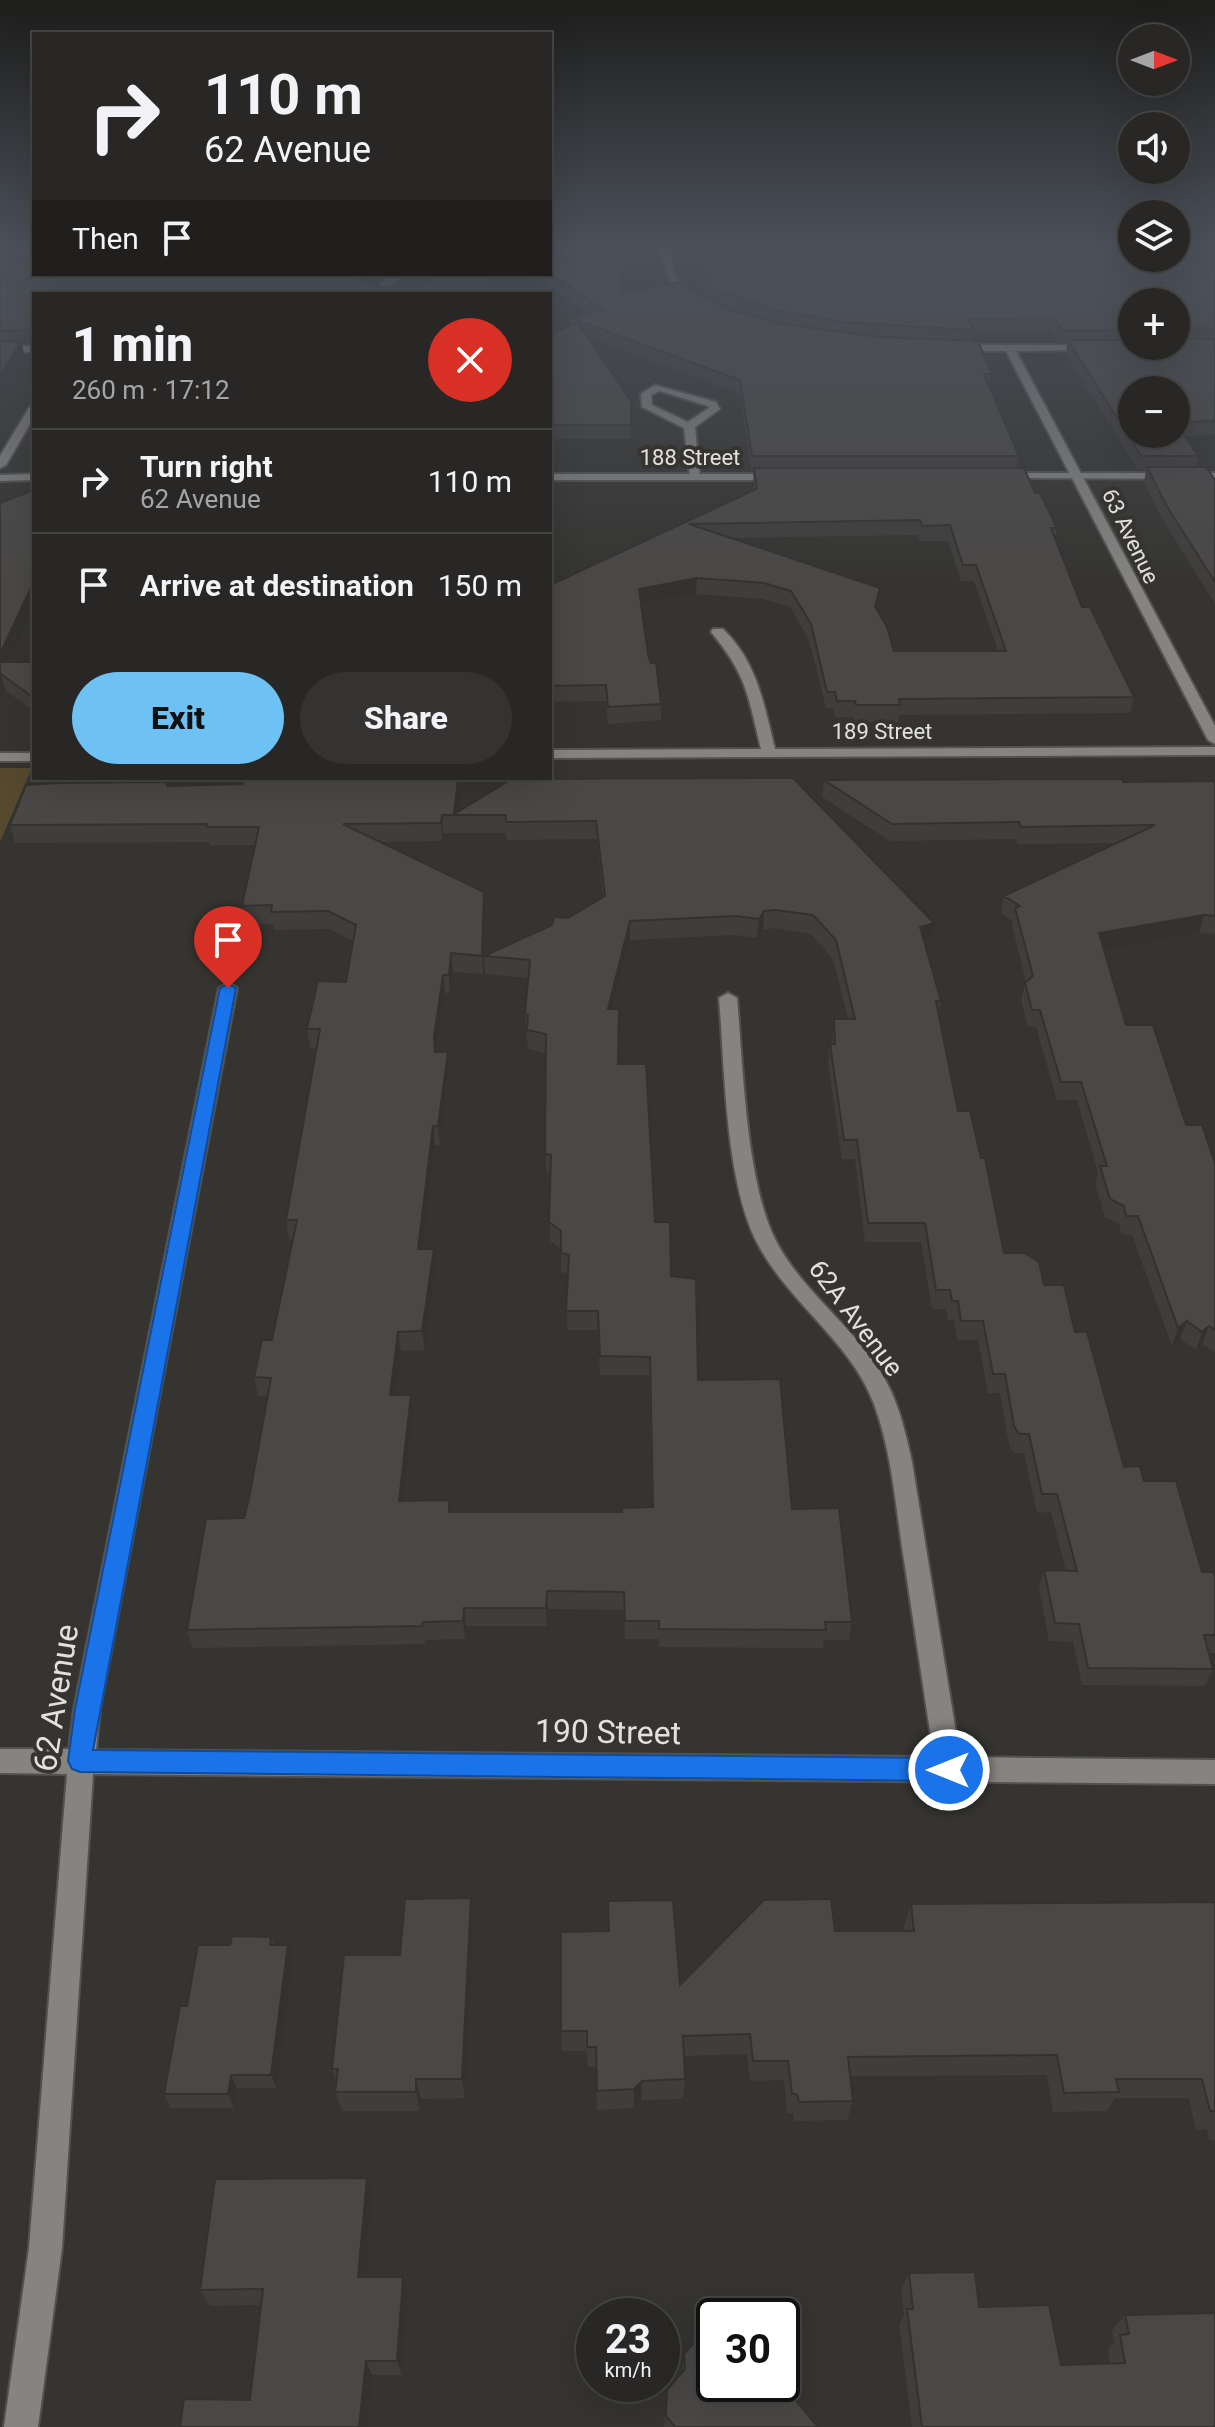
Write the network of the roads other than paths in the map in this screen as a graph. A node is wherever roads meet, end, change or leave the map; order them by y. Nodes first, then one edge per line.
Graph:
1 (1015, 358) edge
2 (32, 411) edge
3 (689, 426) junction
4 (0, 465) edge
5 (983, 476) edge
6 (1079, 476) junction
7 (1215, 476) edge
8 (32, 477) edge
9 (552, 477) edge
10 (696, 477) junction
11 (791, 477) edge
12 (0, 478) edge
13 (718, 632) dead end
14 (1215, 740) edge
15 (1215, 751) edge
16 (769, 753) junction
17 (552, 754) edge
18 (0, 757) edge
19 (32, 757) edge
20 (228, 988) dead end
21 (728, 998) dead end
22 (0, 1761) edge
23 (80, 1761) junction
24 (949, 1770) junction
25 (1215, 1772) edge
26 (21, 2427) edge

1 - 6 street, 63 Avenue
2 - 4 street
3 - 3 street
3 - 10 street
5 - 6 street
6 - 7 street
6 - 14 street, 63 Avenue
8 - 12 street
9 - 10 street, 188 Street
10 - 11 street, 188 Street
13 - 16 street
15 - 16 street, 189 Street
16 - 17 street, 189 Street
18 - 19 street
20 - 23 street, 62 Avenue
21 - 24 street, 62A Avenue
22 - 23 street, 190 Street
23 - 24 street, 190 Street
23 - 26 street, 62 Avenue
24 - 25 street, 190 Street

